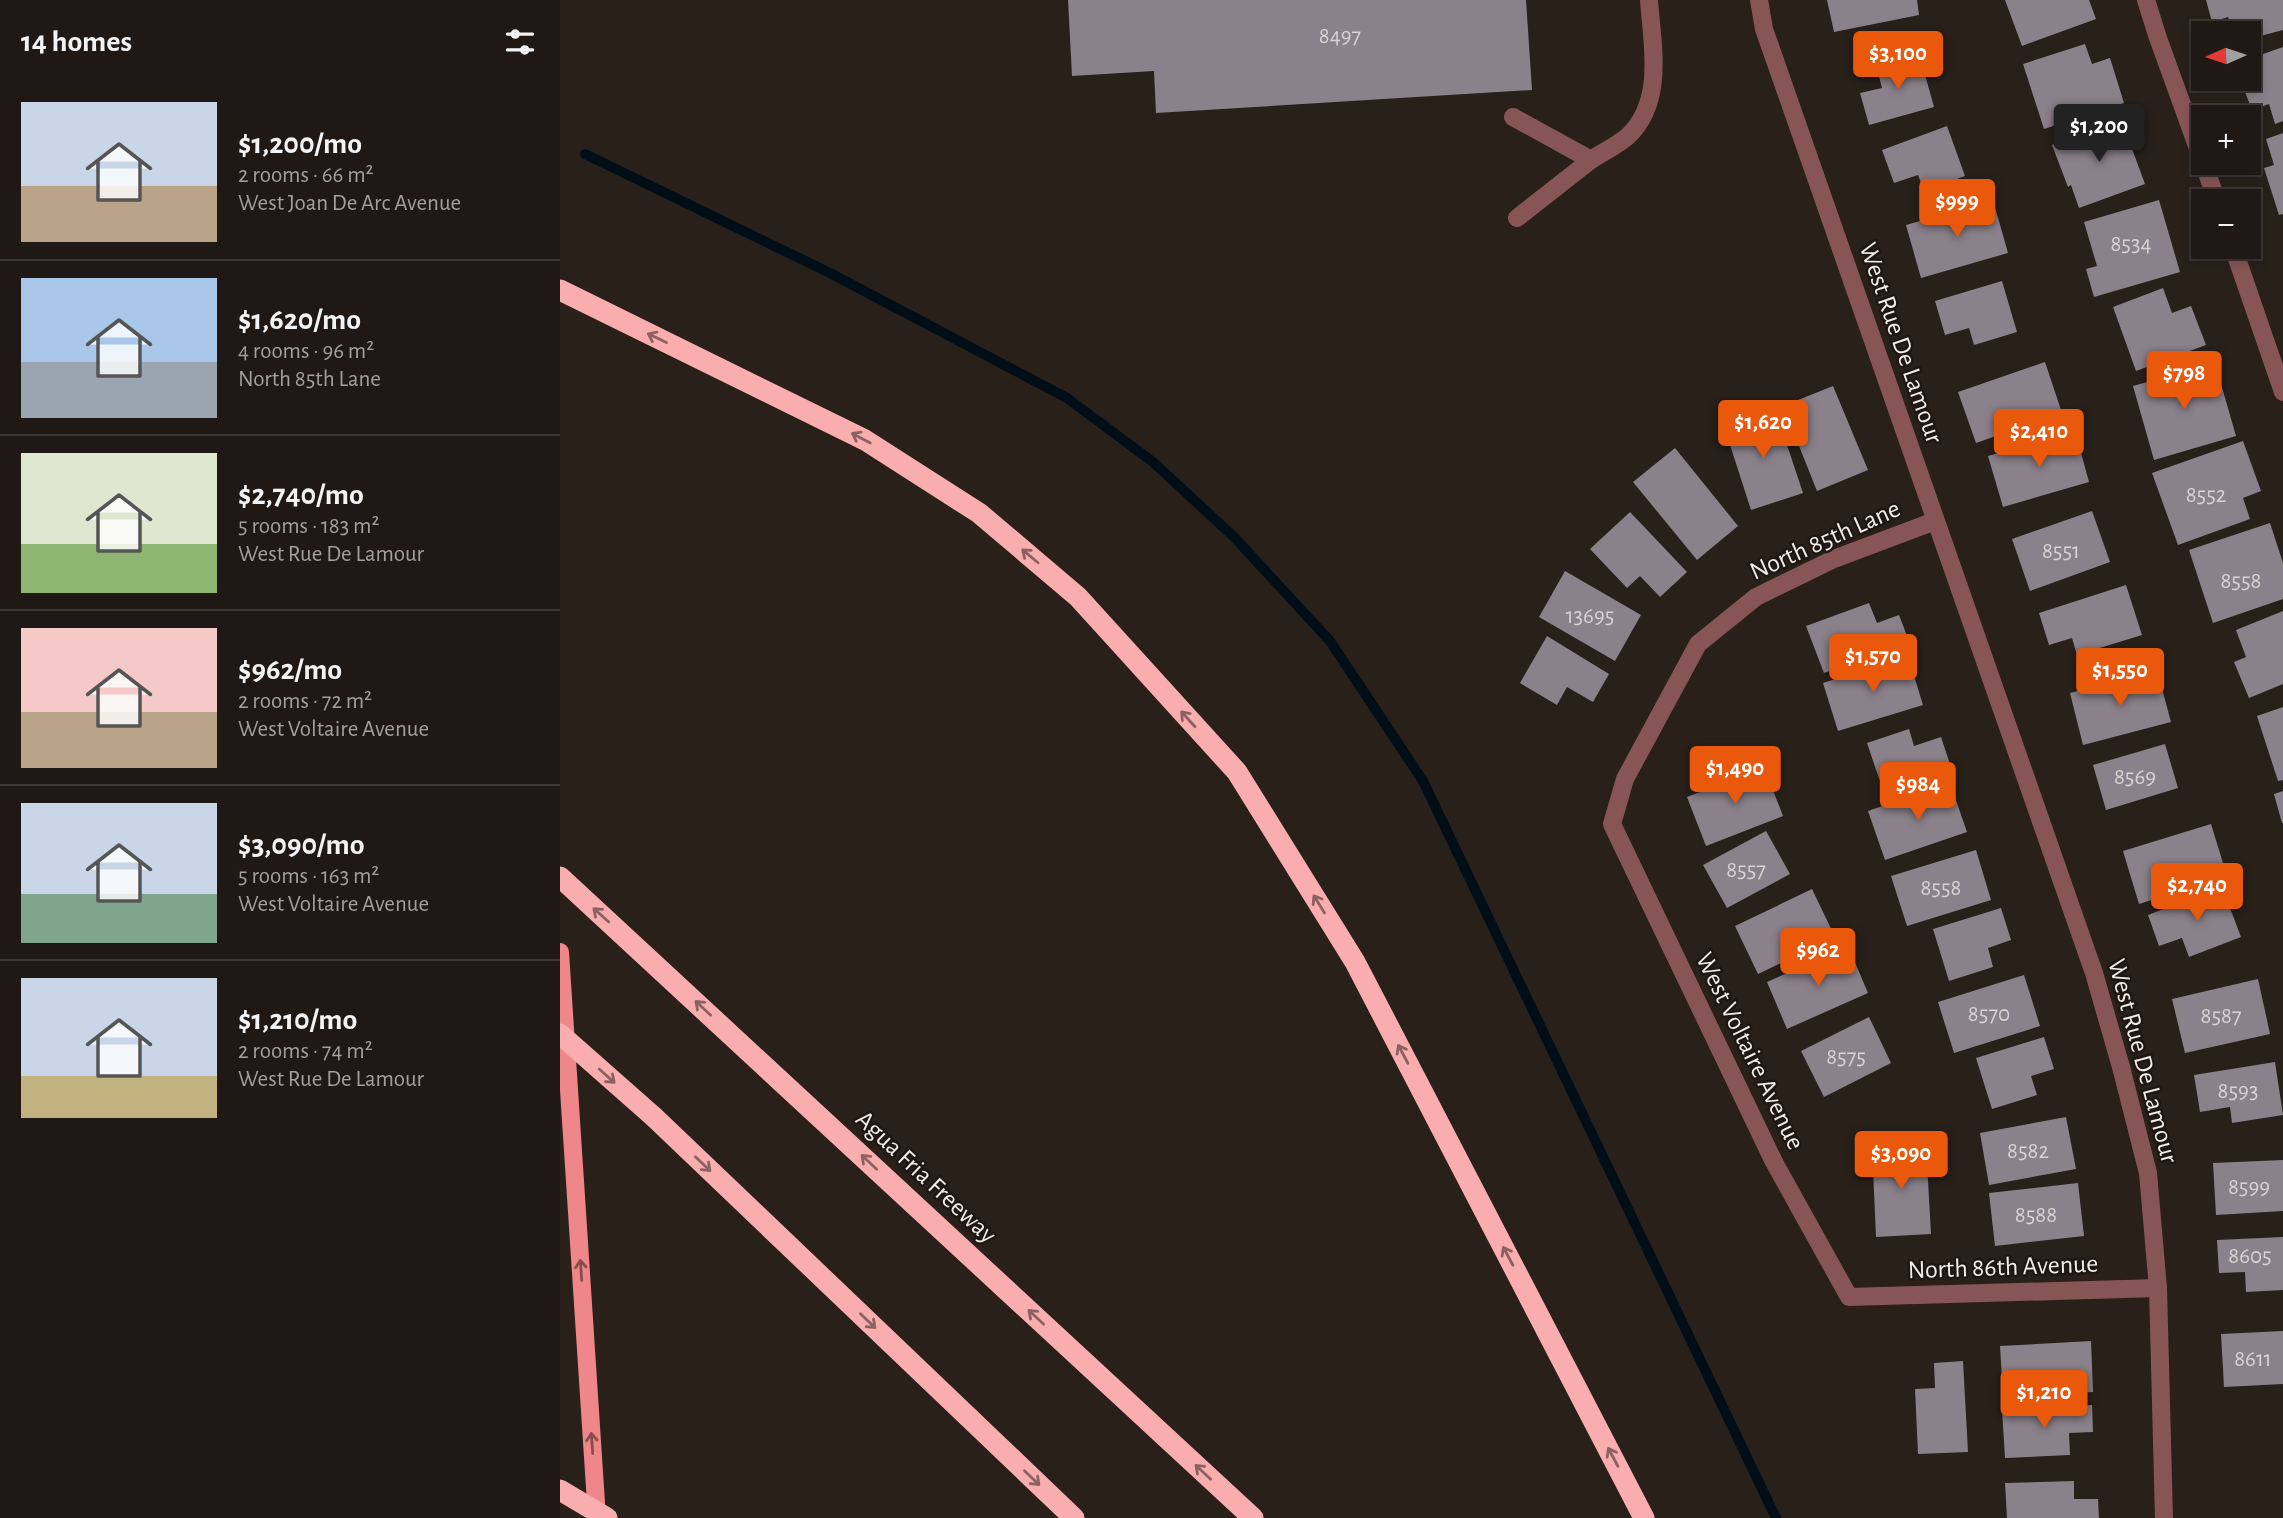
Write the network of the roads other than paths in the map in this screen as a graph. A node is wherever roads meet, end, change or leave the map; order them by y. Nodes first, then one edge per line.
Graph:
1 (1649, 0) edge
2 (1759, 0) edge
3 (2146, 0) edge
4 (1513, 117) dead end
5 (1591, 159) junction
6 (2213, 189) edge
7 (1517, 218) dead end
8 (2237, 259) edge
9 (560, 290) edge
10 (2283, 392) edge
11 (1935, 521) junction
12 (1612, 824) joint
13 (560, 877) edge
14 (560, 952) edge
15 (560, 1034) edge
16 (2158, 1288) junction
17 (1849, 1297) joint
18 (560, 1490) edge
19 (600, 1516) edge
20 (1074, 1518) edge
21 (1253, 1518) edge
22 (1644, 1518) edge
23 (2164, 1518) edge

1 - 5 street
2 - 11 street, West Rue De Lamour
3 - 6 street
4 - 5 street
5 - 7 street
8 - 10 street
22 -> 9 highway
11 - 12 street, North 85th Lane
11 - 16 street, West Rue De Lamour
12 - 17 street, West Voltaire Avenue
21 -> 13 highway, Agua Fria Freeway
19 -> 14 main road
15 -> 20 highway, bridge
16 - 17 street, North 86th Avenue
16 - 23 street, West Rue De Lamour
18 - 19 highway

